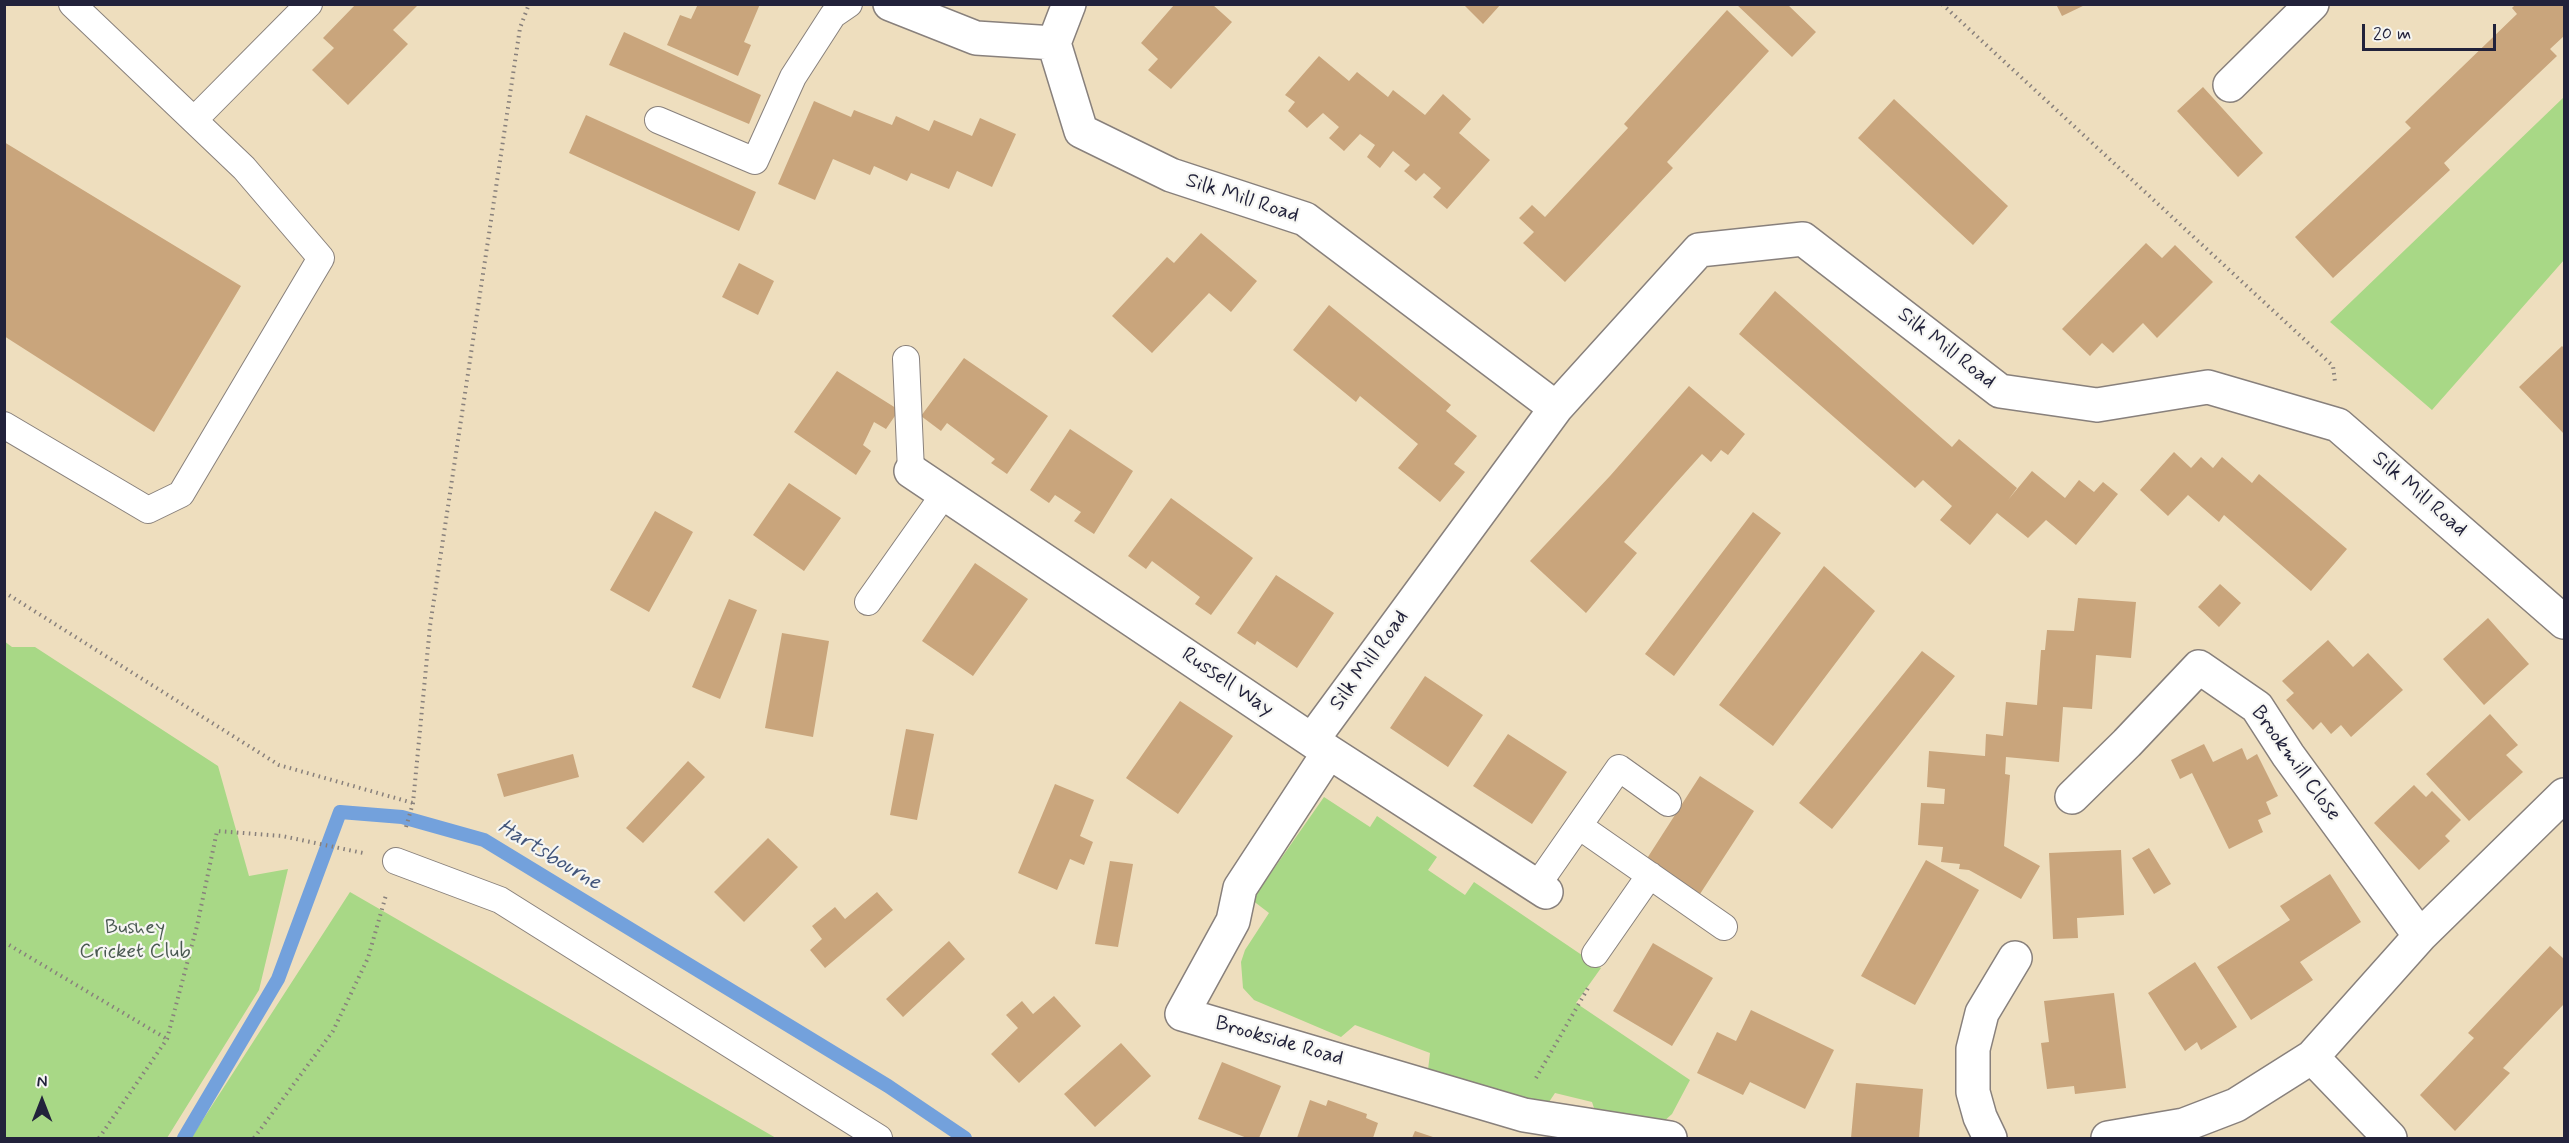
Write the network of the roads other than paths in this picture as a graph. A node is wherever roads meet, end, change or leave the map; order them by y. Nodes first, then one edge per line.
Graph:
1 (72, 4) edge
2 (309, 4) edge
3 (849, 4) edge
4 (890, 4) edge
5 (1069, 4) edge
6 (2312, 4) edge
7 (1054, 43) junction
8 (2230, 84) dead end
9 (194, 120) junction
10 (658, 120) dead end
11 (906, 358) dead end
12 (1556, 408) junction
13 (4, 425) edge
14 (911, 471) joint
15 (945, 493) junction
16 (868, 602) dead end
17 (2565, 622) edge
18 (1320, 746) junction
19 (2565, 795) edge
20 (2072, 797) dead end
21 (1668, 803) dead end
22 (1579, 826) junction
23 (396, 861) road end
24 (1650, 875) junction
25 (1541, 890) joint
26 (1724, 927) dead end
27 (2420, 936) junction
28 (1595, 954) road end
29 (2015, 958) dead end
30 (2312, 1057) junction
31 (879, 1138) edge
32 (1670, 1138) edge
33 (1990, 1138) edge
34 (2108, 1138) edge
35 (2391, 1138) edge

1 - 9 lane
2 - 9 lane
3 - 10 lane
4 - 7 street
5 - 7 street
6 - 8 street
7 - 12 street, Silk Mill Road
9 - 13 lane
11 - 14 lane
12 - 17 street, Silk Mill Road
12 - 18 street, Silk Mill Road
14 - 15 street, Russell Way
15 - 16 lane
15 - 18 street, Russell Way
18 - 25 street, Russell Way
18 - 32 street, Brookside Road
19 - 27 street
20 - 27 street, Brookmill Close
21 - 22 lane
22 - 24 lane
22 - 25 lane
23 - 31 lane
24 - 26 lane
24 - 28 lane
27 - 30 street
29 - 33 street
30 - 34 street
30 - 35 street

